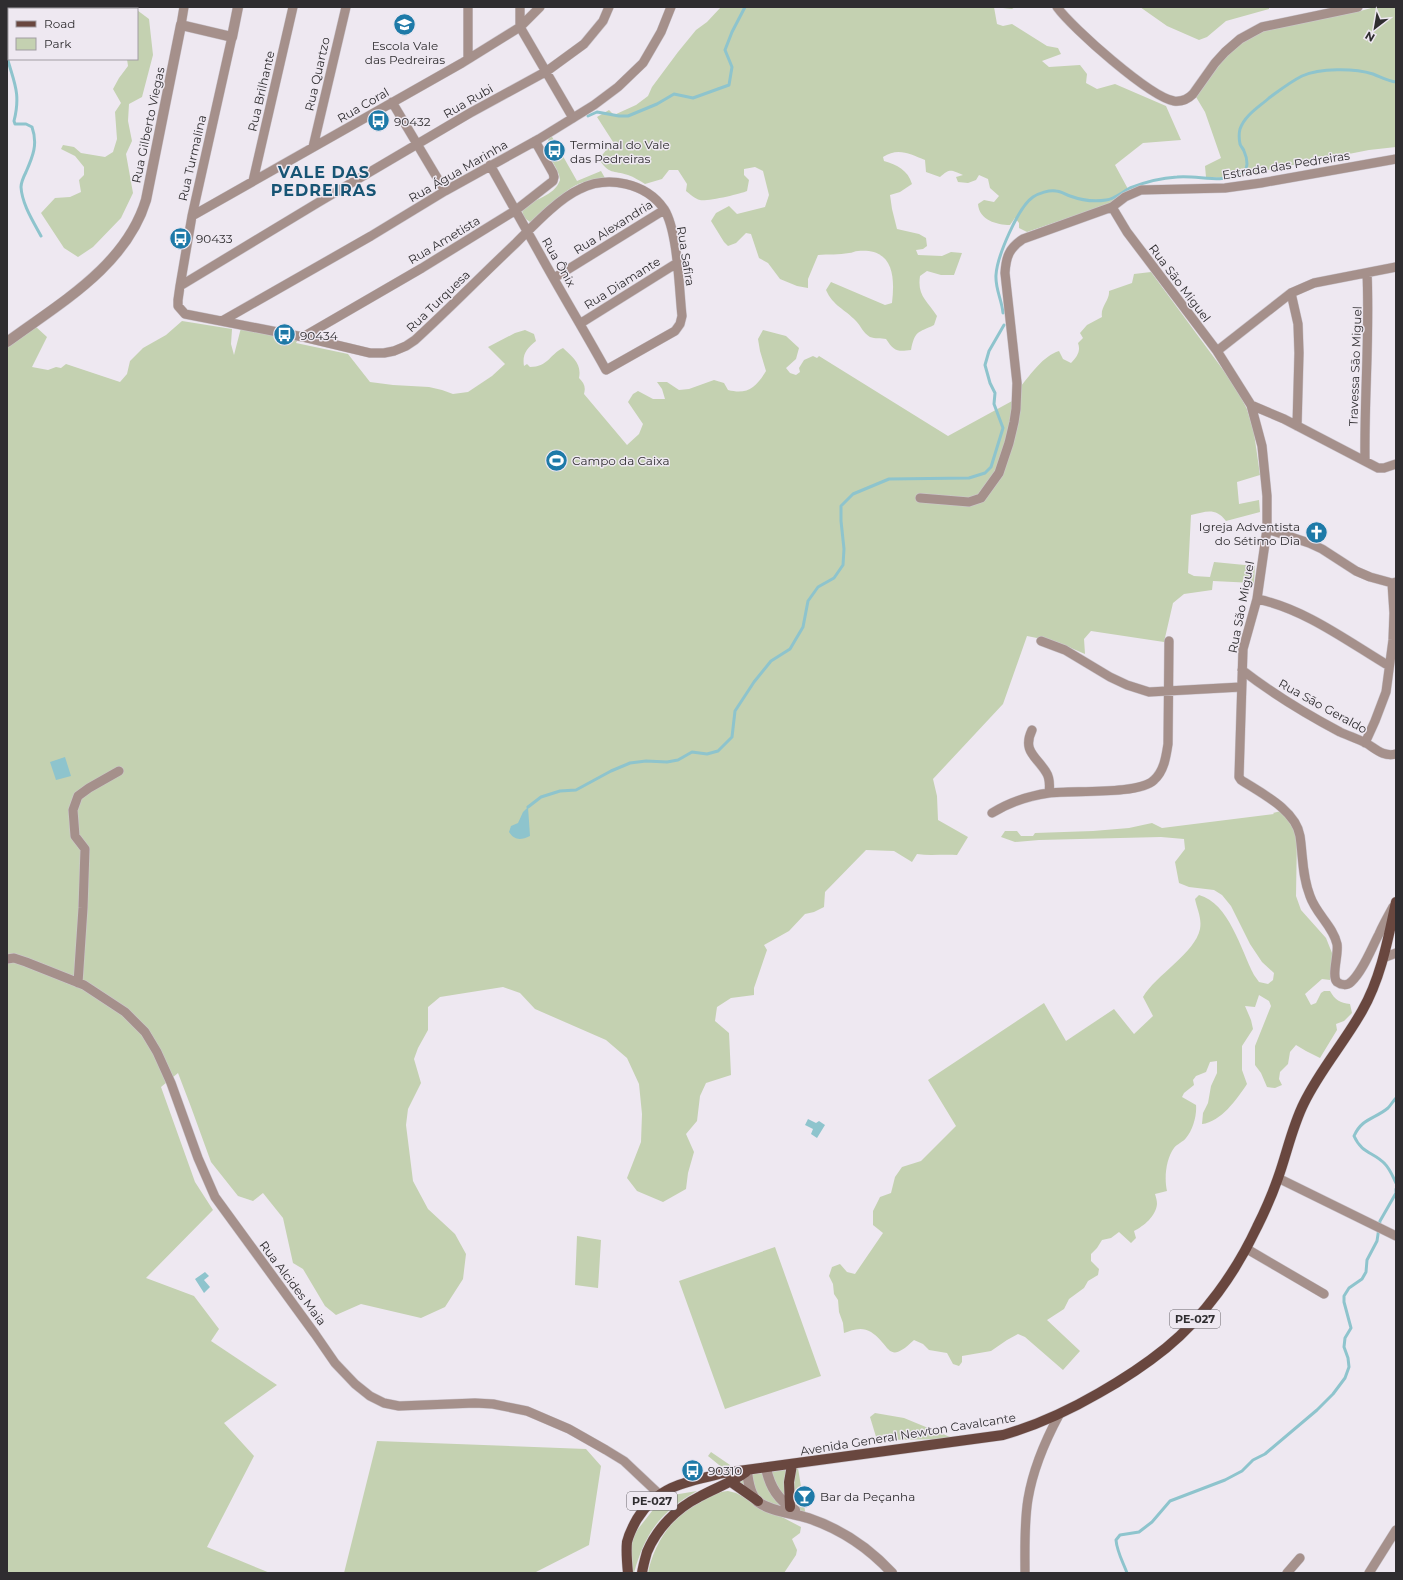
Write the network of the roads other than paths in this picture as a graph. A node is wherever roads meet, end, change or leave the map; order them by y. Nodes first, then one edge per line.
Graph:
1 (184, 7) edge
2 (238, 7) edge
3 (292, 7) edge
4 (346, 7) edge
5 (468, 7) edge
6 (520, 7) edge
7 (540, 7) edge
8 (610, 7) edge
9 (672, 7) edge
10 (1057, 7) edge
11 (1358, 7) edge
12 (181, 25) junction
13 (520, 27) junction
14 (232, 37) junction
15 (468, 59) junction
16 (547, 71) junction
17 (392, 102) junction
18 (573, 118) junction
19 (535, 141) junction
20 (417, 144) junction
21 (313, 147) junction
22 (1396, 159) edge
23 (490, 165) junction
24 (253, 181) junction
25 (445, 191) junction
26 (1112, 207) junction
27 (516, 210) junction
28 (664, 210) junction
29 (192, 216) junction
30 (528, 231) junction
31 (677, 263) junction
32 (1396, 267) edge
33 (1367, 273) junction
34 (554, 278) junction
35 (180, 286) junction
36 (1291, 293) junction
37 (185, 314) joint
38 (222, 321) junction
39 (581, 323) junction
40 (303, 337) junction
41 (7, 342) edge
42 (1217, 351) junction
43 (606, 370) joint
44 (1251, 405) junction
45 (1297, 426) junction
46 (1365, 461) junction
47 (1396, 464) edge
48 (920, 498) dead end
49 (1267, 529) junction
50 (1394, 582) edge
51 (1257, 599) junction
52 (1041, 641) dead end
53 (1169, 641) dead end
54 (1389, 666) junction
55 (1242, 670) junction
56 (1241, 687) junction
57 (1169, 691) junction
58 (1032, 730) dead end
59 (1365, 743) junction
60 (1396, 754) edge
61 (119, 771) dead end
62 (1049, 793) junction
63 (992, 813) dead end
64 (1396, 902) edge
65 (1396, 953) edge
66 (1383, 958) junction
67 (7, 959) edge
68 (78, 983) junction
69 (1278, 1178) junction
70 (1396, 1236) edge
71 (1247, 1249) junction
72 (1324, 1294) dead end
73 (1059, 1415) junction
74 (792, 1465) junction
75 (766, 1468) junction
76 (747, 1470) junction
77 (731, 1482) junction
78 (659, 1494) junction
79 (758, 1501) junction
80 (790, 1507) junction
81 (806, 1517) junction
82 (1396, 1530) edge
83 (1300, 1558) dead end
84 (628, 1573) edge
85 (642, 1573) edge
86 (892, 1573) edge
87 (1025, 1573) edge
88 (1287, 1573) edge
89 (1369, 1573) edge

1 - 12 street, Rua Gilberto Viegas
2 - 14 street, Rua Turmalina
3 - 24 street, Rua Brilhante
4 - 21 street, Rua Quartzo
5 - 15 street
6 - 13 street
7 - 13 street, Rua Coral
8 - 16 street, Rua Rubi
9 - 18 street, Rua Água Marinha
10 - 11 street
12 - 14 street
12 - 41 street, Rua Gilberto Viegas
13 - 15 street, Rua Coral
13 - 16 street
14 - 29 street, Rua Turmalina
15 - 17 street, Rua Coral
16 - 18 street
16 - 20 street, Rua Rubi
17 - 20 street
17 - 21 street, Rua Coral
18 - 19 street, Rua Água Marinha
19 - 23 street, Rua Água Marinha
19 - 27 street, Rua Ametista
20 - 25 street
20 - 35 street, Rua Rubi
21 - 24 street, Rua Coral
22 - 26 street, Estrada das Pedreiras
23 - 25 street, Rua Água Marinha
23 - 27 street, Rua Ônix
24 - 29 street, Rua Coral
25 - 38 street, Rua Água Marinha
26 - 42 street, Rua São Miguel
26 - 48 street, Estrada das Pedreiras
27 - 30 street, Rua Ônix
27 - 40 street, Rua Ametista
28 - 30 street, Rua Safira
28 - 31 street, Rua Safira
28 - 34 street, Rua Alexandria
29 - 35 street, Rua Turmalina
30 - 34 street, Rua Ônix
30 - 40 street, Rua Turquesa
31 - 39 street, Rua Diamante
31 - 43 street, Rua Safira
32 - 33 street
33 - 36 street
33 - 46 street, Travessa São Miguel
34 - 39 street, Rua Ônix
35 - 37 street, Rua Turmalina
36 - 42 street
36 - 45 street
37 - 38 street, Rua Turquesa
38 - 40 street, Rua Turquesa
39 - 43 street, Rua Ônix
42 - 44 street, Rua São Miguel
44 - 45 street
44 - 49 street, Rua São Miguel
45 - 46 street
46 - 47 street
49 - 50 street
49 - 51 street, Rua São Miguel
50 - 54 street
51 - 54 street
51 - 55 street, Rua São Miguel
52 - 57 street
53 - 57 street
54 - 59 street
55 - 56 street, Rua São Miguel
55 - 59 street, Rua São Geraldo
56 - 57 street
56 - 64 street, Rua São Miguel
57 - 62 street
58 - 62 street
59 - 60 street, Rua São Geraldo
61 - 68 street
62 - 63 street
64 - 66 main road, Avenida General Newton Cavalcante / PE-027
65 - 66 street
66 - 69 main road, Avenida General Newton Cavalcante / PE-027
67 - 68 street, Rua Alcides Maia
68 - 78 street, Rua Alcides Maia
69 - 70 street
69 - 71 main road, Avenida General Newton Cavalcante / PE-027
71 - 72 street
71 - 73 main road, Avenida General Newton Cavalcante / PE-027
73 - 74 main road, Avenida General Newton Cavalcante / PE-027
73 - 87 street
74 - 75 main road, Avenida General Newton Cavalcante / PE-027
74 - 80 main road
75 - 76 main road, Avenida General Newton Cavalcante / PE-027
75 - 80 street
76 - 77 main road, PE-027
76 - 78 main road, Avenida General Newton Cavalcante / PE-027
76 - 79 street
77 - 79 main road
77 - 85 main road, PE-027
78 - 84 main road, Avenida General Newton Cavalcante / PE-027
79 - 81 street
80 - 81 street
81 - 86 street
82 - 89 street
83 - 88 street

